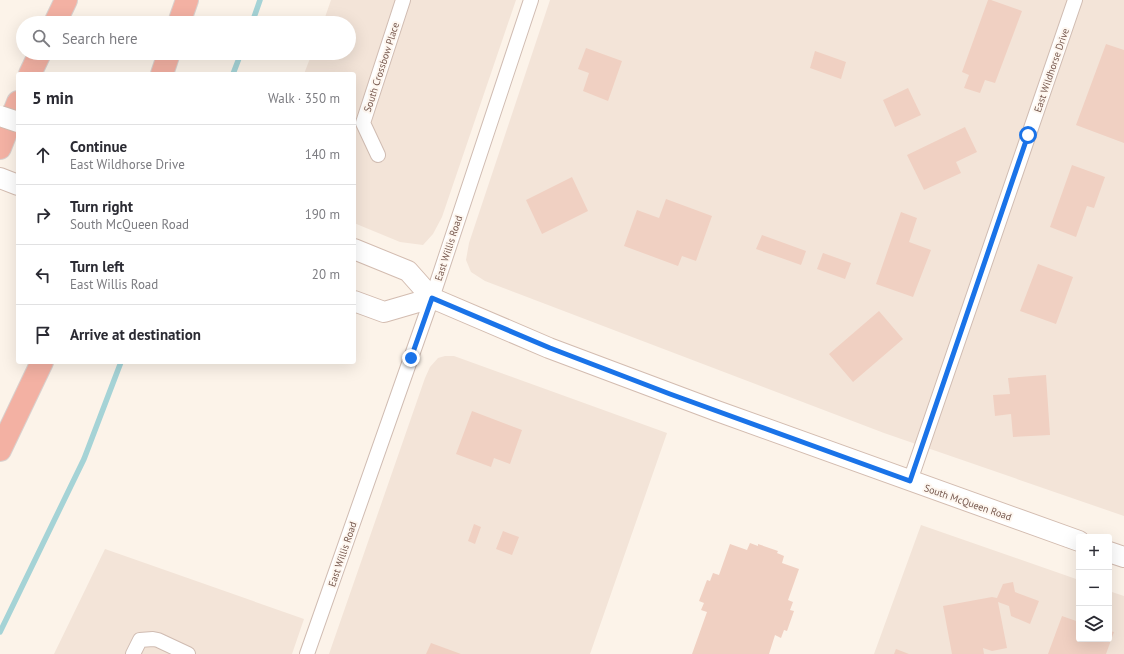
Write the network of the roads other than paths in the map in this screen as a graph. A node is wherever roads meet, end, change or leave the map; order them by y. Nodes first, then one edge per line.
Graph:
1 (66, 0) edge
2 (187, 0) edge
3 (403, 0) edge
4 (531, 0) edge
5 (1075, 0) edge
6 (58, 16) edge
7 (182, 16) edge
8 (37, 60) edge
9 (167, 60) edge
10 (31, 72) edge
11 (163, 72) edge
12 (16, 107) edge
13 (0, 116) edge
14 (16, 121) edge
15 (0, 148) edge
16 (378, 155) dead end
17 (0, 178) edge
18 (16, 184) edge
19 (356, 250) edge
20 (432, 298) junction
21 (356, 302) edge
22 (41, 364) edge
23 (0, 450) edge
24 (910, 481) junction
25 (1076, 540) edge
26 (1112, 553) edge
27 (1124, 557) edge
28 (133, 654) edge
29 (188, 654) edge
30 (307, 654) edge

1 - 6 highway
2 - 7 highway
3 - 16 street, South Crossbow Place
4 - 20 street, East Willis Road
5 - 24 street, East Wildhorse Drive
8 - 10 highway
9 - 11 highway
12 - 15 highway
13 - 14 main road, bridge
17 - 18 main road
19 - 20 main road, South McQueen Road
20 - 21 main road
20 - 24 main road, South McQueen Road
20 - 30 street, East Willis Road
22 - 23 highway
24 - 25 main road, South McQueen Road
26 - 27 main road
28 - 29 street

